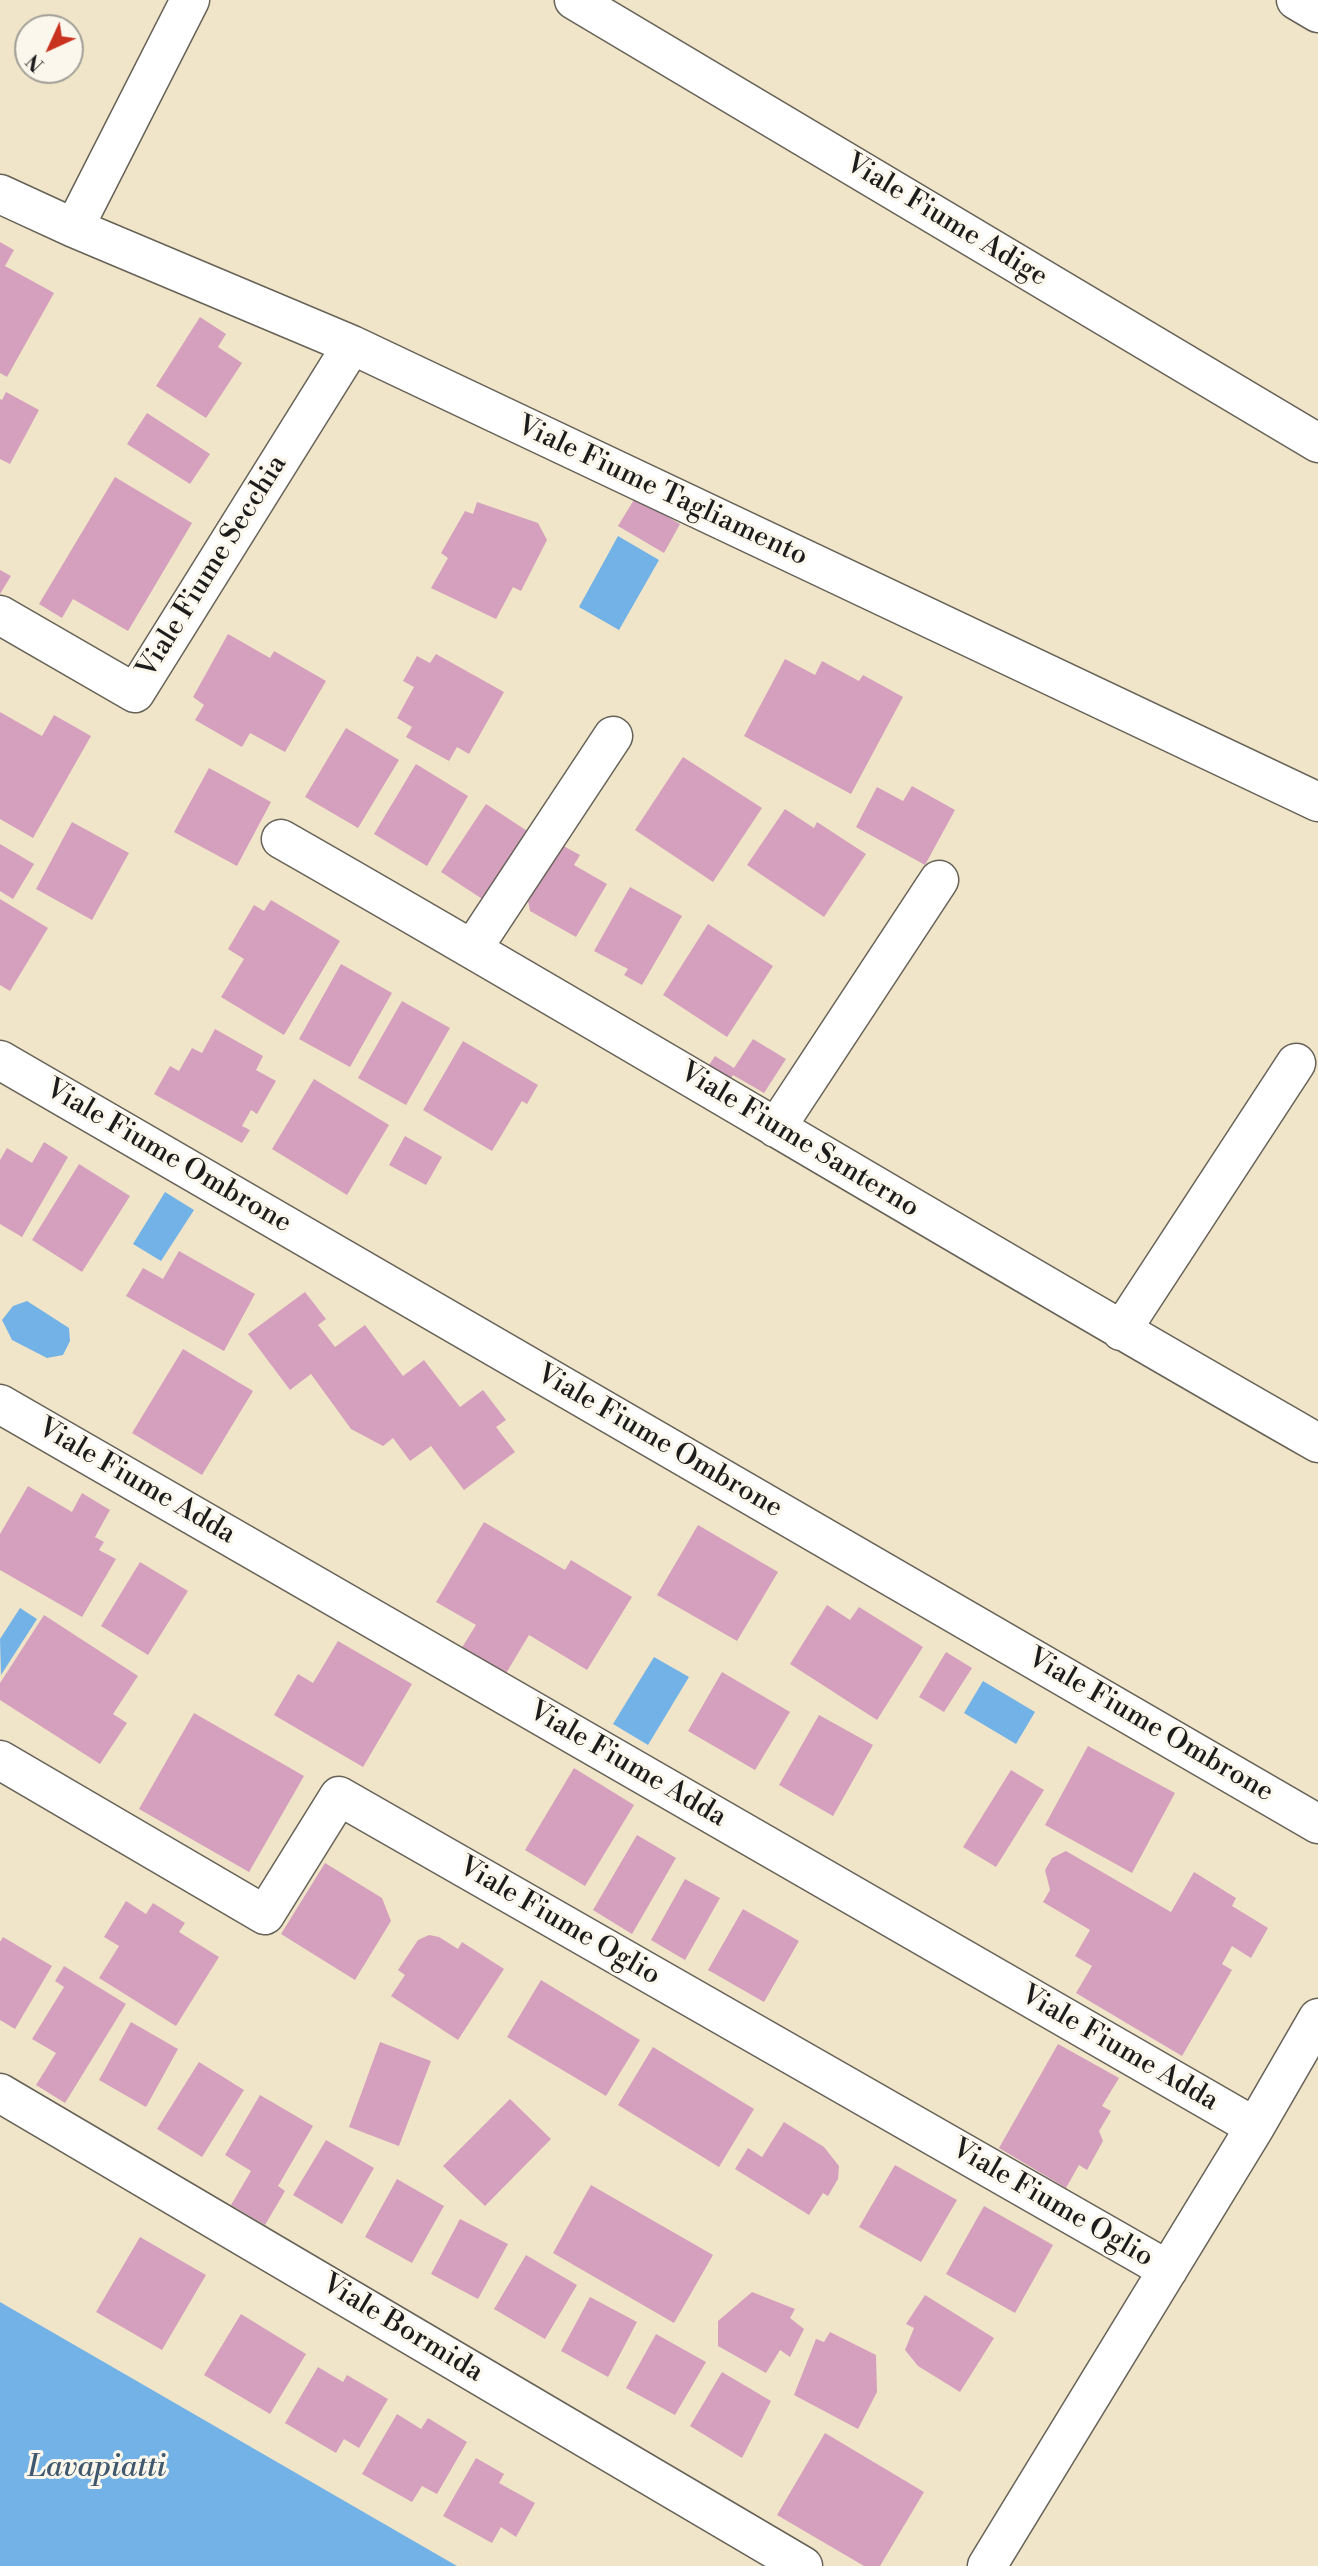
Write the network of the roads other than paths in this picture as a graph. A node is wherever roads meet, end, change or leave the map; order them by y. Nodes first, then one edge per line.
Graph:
1 (190, 0) edge
2 (574, 0) edge
3 (1296, 0) edge
4 (1318, 13) edge
5 (0, 194) edge
6 (74, 228) junction
7 (352, 345) junction
8 (1318, 443) edge
9 (0, 615) edge
10 (613, 736) dead end
11 (1318, 802) edge
12 (281, 839) dead end
13 (939, 880) dead end
14 (473, 948) junction
15 (0, 1060) edge
16 (1296, 1063) dead end
17 (776, 1128) junction
18 (1121, 1331) junction
19 (0, 1404) edge
20 (1318, 1443) edge
21 (0, 1760) edge
22 (1318, 1824) edge
23 (1318, 2018) edge
24 (0, 2093) edge
25 (1255, 2127) junction
26 (1168, 2270) junction
27 (803, 2566) edge
28 (987, 2566) edge

1 - 6 street
2 - 8 street, Viale Fiume Adige
3 - 4 street
5 - 6 street, Viale Fiume Tagliamento
6 - 7 street, Viale Fiume Tagliamento
7 - 9 street, Viale Fiume Secchia
7 - 11 street, Viale Fiume Tagliamento
10 - 14 street
12 - 14 street, Viale Fiume Santerno
13 - 17 street
14 - 17 street, Viale Fiume Santerno
15 - 22 street, Viale Fiume Ombrone
16 - 18 street
17 - 18 street, Viale Fiume Santerno
18 - 20 street, Viale Fiume Santerno
19 - 25 street, Viale Fiume Adda
21 - 26 street, Viale Fiume Oglio
23 - 25 street
24 - 27 street, Viale Bormida
25 - 26 street
26 - 28 street

